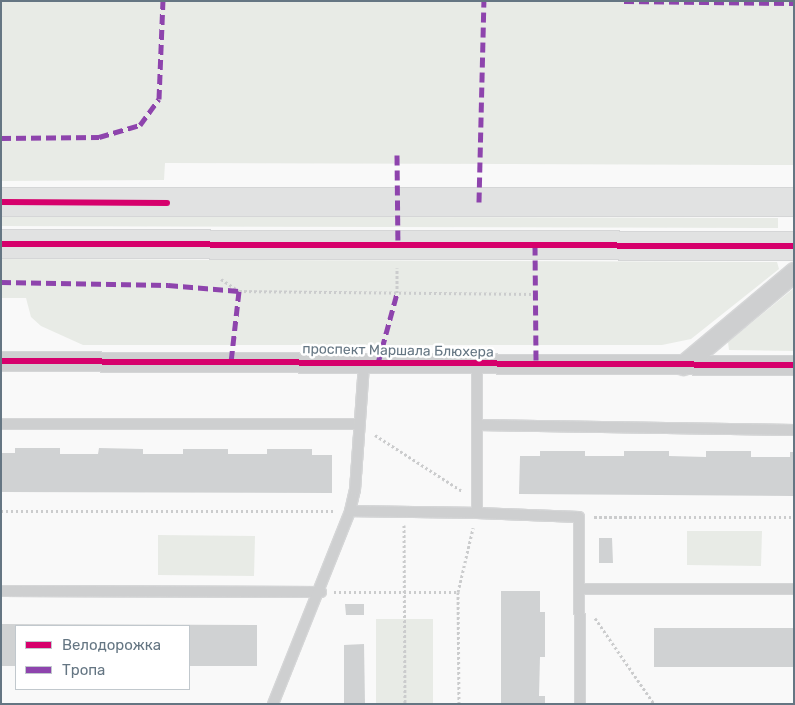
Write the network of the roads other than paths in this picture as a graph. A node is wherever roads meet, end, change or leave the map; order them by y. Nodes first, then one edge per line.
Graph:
1 (1, 202) edge
2 (794, 202) edge
3 (1, 244) edge
4 (794, 246) edge
5 (794, 272) edge
6 (1, 361) edge
7 (364, 363) junction
8 (477, 364) junction
9 (683, 364) junction
10 (794, 365) edge
11 (1, 424) edge
12 (357, 424) junction
13 (477, 426) junction
14 (794, 430) edge
15 (350, 511) junction
16 (477, 513) junction
17 (579, 589) junction
18 (794, 589) edge
19 (1, 592) edge
20 (320, 592) junction
21 (273, 704) edge
22 (580, 704) edge

1 - 2 main road
3 - 4 main road
5 - 9 street
6 - 7 street, проспект Маршала Блюхера
7 - 8 street, проспект Маршала Блюхера
7 - 12 lane
8 - 9 street, проспект Маршала Блюхера
8 - 13 lane
9 - 10 street, проспект Маршала Блюхера
11 - 12 lane
12 - 15 lane
13 - 14 lane
13 - 16 lane
15 - 16 lane
15 - 20 lane
16 - 17 lane
17 - 18 lane
17 - 22 lane
19 - 20 lane
20 - 21 lane

